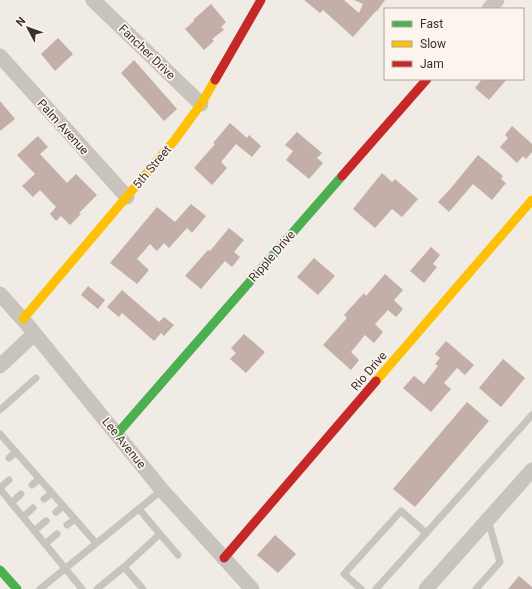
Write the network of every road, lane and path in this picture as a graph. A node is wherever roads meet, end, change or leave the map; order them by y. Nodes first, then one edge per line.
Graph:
1 (94, 0) edge
2 (261, 0) edge
3 (497, 0) edge
4 (490, 8) edge
5 (0, 56) edge
6 (426, 80) edge
7 (201, 104) junction
8 (127, 197) junction
9 (532, 200) edge
10 (0, 294) edge
11 (23, 319) junction
12 (34, 334) junction
13 (0, 366) edge
14 (36, 378) dead end
15 (0, 410) edge
16 (532, 415) edge
17 (117, 434) junction
18 (2, 439) edge
19 (16, 452) junction
20 (9, 458) dead end
21 (27, 465) junction
22 (21, 470) dead end
23 (532, 470) edge
24 (39, 478) junction
25 (9, 480) dead end
26 (32, 485) dead end
27 (0, 488) edge
28 (162, 490) junction
29 (52, 493) junction
30 (21, 494) dead end
31 (44, 499) dead end
32 (11, 503) junction
33 (63, 506) junction
34 (33, 508) dead end
35 (139, 509) junction
36 (56, 512) dead end
37 (23, 517) junction
38 (75, 519) junction
39 (488, 519) junction
40 (46, 521) dead end
41 (67, 525) dead end
42 (34, 532) junction
43 (426, 533) junction
44 (57, 534) dead end
45 (160, 534) junction
46 (45, 544) junction
47 (96, 544) junction
48 (178, 555) dead end
49 (224, 558) junction
50 (124, 567) junction
51 (64, 569) junction
52 (0, 570) edge
53 (17, 589) edge
54 (40, 589) edge
55 (82, 589) edge
56 (97, 589) edge
57 (143, 589) edge
58 (252, 589) edge
59 (361, 589) edge
60 (376, 589) edge
61 (426, 589) edge
62 (476, 589) edge

1 - 7 street, Fancher Drive
2 - 7 main road, 5th Street
3 - 4 street
5 - 8 street, Palm Avenue
6 - 17 main road, Ripple Drive
7 - 8 main road, 5th Street
8 - 11 main road, 5th Street
9 - 49 main road, Rio Drive
10 - 11 street, Lee Avenue
11 - 12 street, Lee Avenue
12 - 13 street
12 - 17 street, Lee Avenue
14 - 15 lane
16 - 43 lane
17 - 28 street, Lee Avenue
18 - 19 lane
19 - 20 lane
19 - 21 lane
21 - 22 lane
21 - 24 lane
23 - 39 street
24 - 26 lane
24 - 29 lane
25 - 27 lane
27 - 32 lane
28 - 35 lane
28 - 49 street, Lee Avenue
29 - 31 lane
29 - 33 lane
30 - 32 lane
32 - 37 lane
33 - 36 lane
33 - 38 lane
34 - 37 lane
35 - 45 lane
35 - 47 lane
37 - 42 lane
38 - 41 lane
38 - 47 lane
39 - 61 street
39 - 62 lane
40 - 42 lane
42 - 46 lane
43 - 59 lane
43 - 60 lane
44 - 46 lane
45 - 48 lane
45 - 50 lane
46 - 51 lane
47 - 51 lane
49 - 58 street, Lee Avenue
50 - 56 lane
50 - 57 lane
51 - 54 lane
51 - 55 lane
52 - 53 main road

